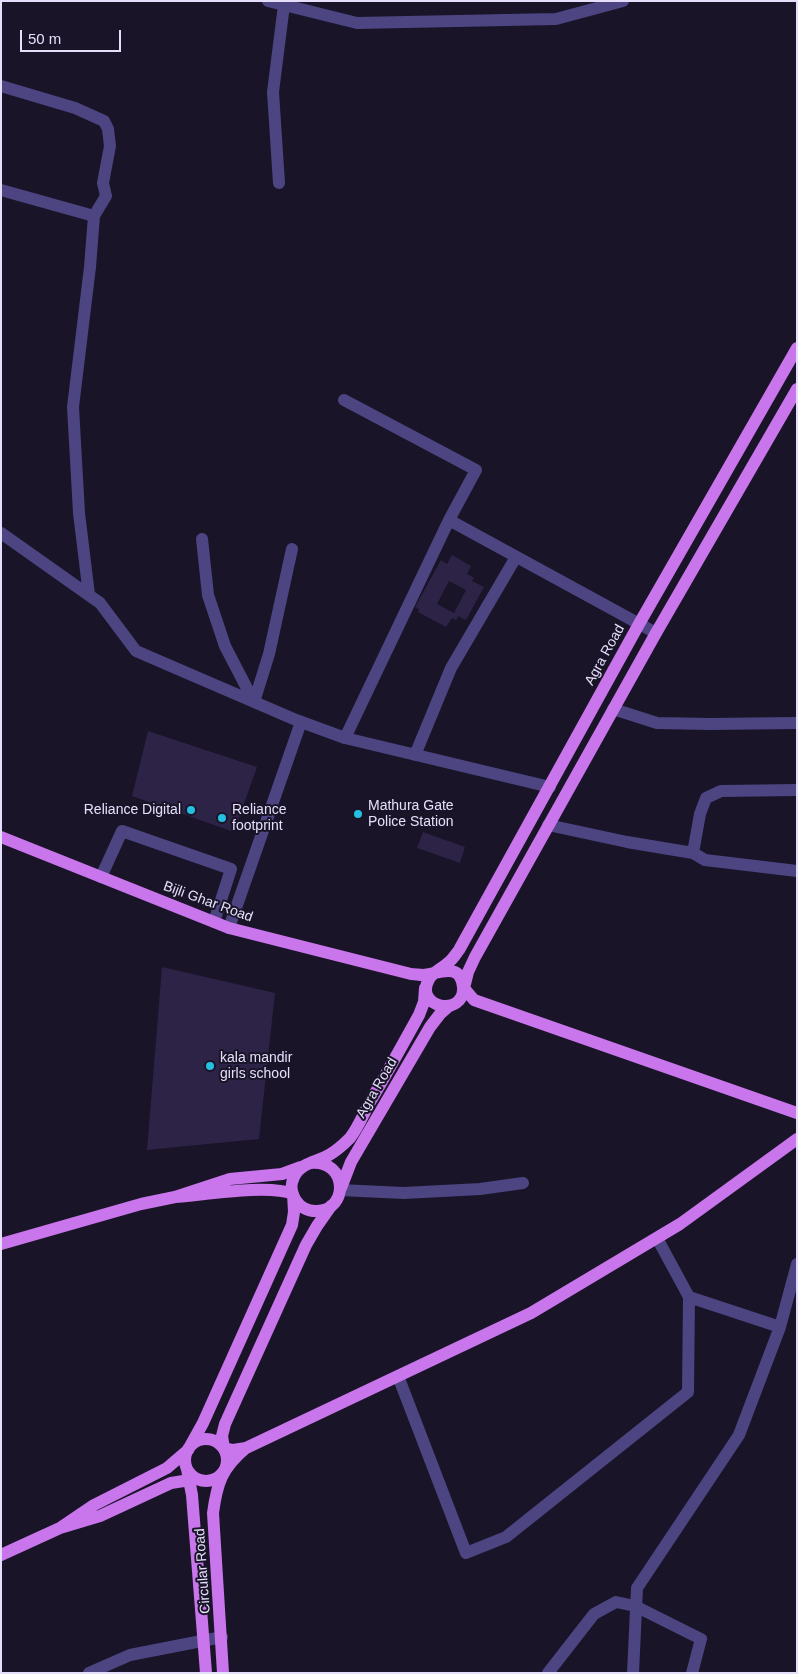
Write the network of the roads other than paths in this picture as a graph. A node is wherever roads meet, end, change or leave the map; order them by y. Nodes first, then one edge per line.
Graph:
1 (268, 1) edge
2 (623, 1) edge
3 (284, 5) junction
4 (1, 86) edge
5 (279, 183) dead end
6 (1, 190) edge
7 (94, 216) junction
8 (797, 348) edge
9 (797, 389) edge
10 (344, 400) dead end
11 (449, 520) junction
12 (1, 533) edge
13 (202, 539) dead end
14 (292, 549) dead end
15 (516, 557) junction
16 (89, 595) junction
17 (639, 624) junction
18 (656, 632) junction
19 (254, 702) junction
20 (614, 709) junction
21 (301, 722) junction
22 (797, 723) edge
23 (344, 738) junction
24 (415, 755) junction
25 (550, 787) junction
26 (797, 790) edge
27 (548, 825) junction
28 (1, 837) edge
29 (693, 854) junction
30 (797, 871) edge
31 (101, 877) junction
32 (214, 922) junction
33 (228, 928) junction
34 (436, 972) junction
35 (411, 974) junction
36 (464, 988) junction
37 (426, 990) junction
38 (474, 1000) junction
39 (452, 1005) junction
40 (797, 1113) edge
41 (797, 1139) edge
42 (307, 1164) junction
43 (523, 1183) dead end
44 (340, 1190) junction
45 (293, 1194) junction
46 (175, 1197) junction
47 (333, 1204) junction
48 (657, 1238) junction
49 (1, 1244) edge
50 (797, 1264) edge
51 (689, 1297) junction
52 (780, 1327) junction
53 (398, 1376) junction
54 (224, 1448) junction
55 (246, 1448) junction
56 (188, 1450) junction
57 (225, 1469) junction
58 (191, 1475) junction
59 (60, 1528) junction
60 (1, 1555) edge
61 (634, 1606) junction
62 (222, 1637) junction
63 (204, 1640) junction
64 (88, 1673) edge
65 (206, 1673) edge
66 (223, 1673) edge
67 (548, 1673) edge
68 (633, 1673) edge
69 (692, 1673) edge

1 - 3 street
2 - 3 street
3 - 5 street
4 - 7 street
6 - 7 street
7 - 16 street
8 - 17 main road, Agra Road
9 - 18 main road
10 - 11 street
11 - 15 street
11 - 23 street
12 - 16 street
13 - 19 street
14 - 19 street
15 - 17 street
15 - 24 street
16 - 19 street
17 - 18 street
17 - 25 main road, Agra Road
18 - 20 main road
19 - 21 street
20 - 22 street
20 - 27 main road
21 - 23 street
21 - 33 street
23 - 24 street
24 - 25 street
25 - 34 main road, Agra Road
26 - 29 street
27 - 29 street
27 - 36 main road
28 - 31 main road, Bijli Ghar Road
29 - 30 street
31 - 32 main road, Bijli Ghar Road
31 - 32 street
32 - 33 main road, Bijli Ghar Road
33 - 35 main road, Bijli Ghar Road
34 - 35 main road
34 - 36 main road
34 - 37 main road
35 - 37 main road
36 - 38 main road
36 - 39 main road
37 - 39 main road
37 - 42 main road, Agra Road
38 - 39 main road
38 - 40 main road
39 - 44 main road, Agra Road
41 - 48 main road
42 - 44 main road
42 - 45 main road
42 - 46 main road, Agra Road
43 - 44 street
44 - 47 main road
45 - 46 main road, Agra Road
45 - 47 main road
45 - 56 main road
46 - 49 main road, Agra Road
47 - 54 main road
48 - 51 street
48 - 53 main road
50 - 52 street
51 - 52 street
51 - 53 street
52 - 61 street
53 - 55 main road
54 - 55 main road
54 - 56 main road
54 - 57 main road
55 - 57 main road
56 - 58 main road
56 - 59 main road
57 - 58 main road
57 - 62 main road, Circular Road
58 - 59 main road
58 - 63 main road, Circular Road
59 - 60 main road
61 - 67 street
61 - 68 street
61 - 69 street
62 - 63 street
62 - 66 main road, Circular Road
63 - 64 street
63 - 65 main road, Circular Road

